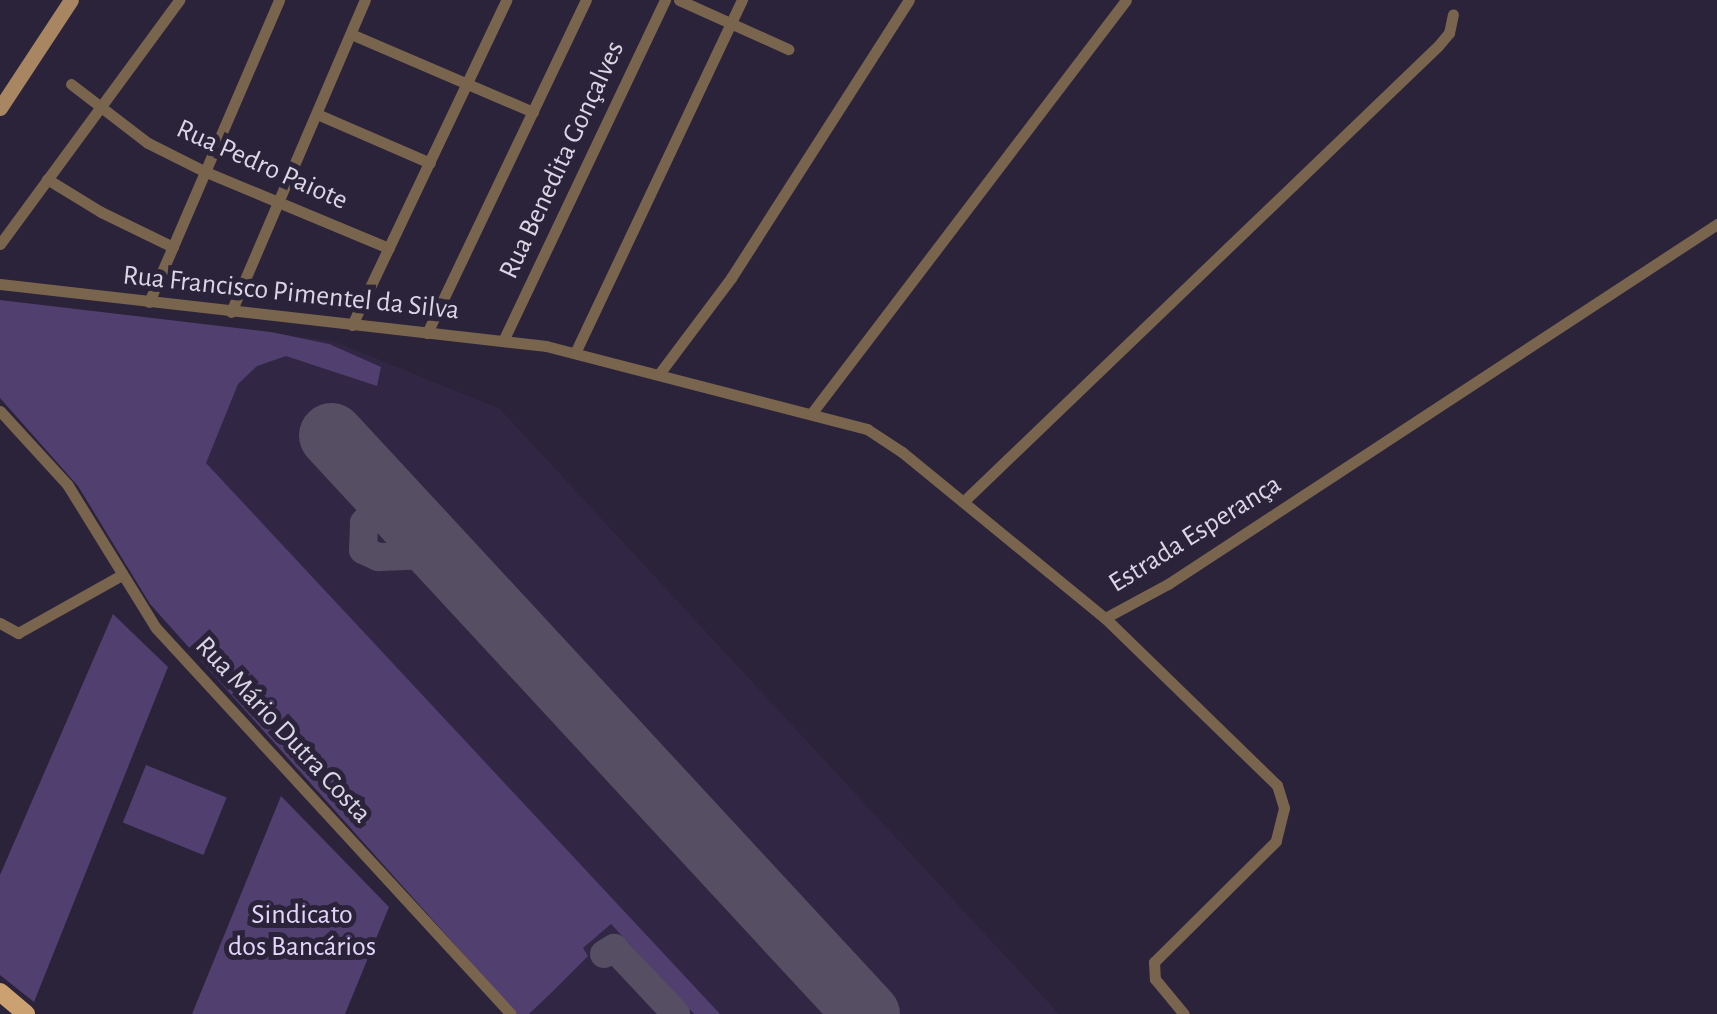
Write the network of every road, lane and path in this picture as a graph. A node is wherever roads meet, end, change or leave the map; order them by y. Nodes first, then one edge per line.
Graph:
1 (71, 0) edge
2 (179, 0) edge
3 (279, 0) edge
4 (366, 0) edge
5 (506, 0) edge
6 (586, 0) edge
7 (665, 0) edge
8 (679, 0) edge
9 (742, 0) edge
10 (909, 0) edge
11 (1126, 0) edge
12 (1453, 14) dead end
13 (731, 22) junction
14 (351, 34) junction
15 (788, 49) dead end
16 (467, 83) junction
17 (72, 84) dead end
18 (101, 107) junction
19 (0, 108) edge
20 (533, 112) junction
21 (317, 114) junction
22 (430, 164) junction
23 (206, 172) junction
24 (47, 179) junction
25 (279, 202) junction
26 (1717, 224) edge
27 (0, 244) edge
28 (173, 247) junction
29 (389, 248) junction
30 (0, 284) edge
31 (149, 302) junction
32 (231, 312) junction
33 (352, 325) junction
34 (428, 333) junction
35 (503, 342) junction
36 (575, 353) junction
37 (659, 374) junction
38 (0, 411) edge
39 (811, 414) junction
40 (963, 502) junction
41 (120, 576) junction
42 (1105, 618) junction
43 (0, 623) edge
44 (0, 992) edge
45 (26, 1014) edge
46 (511, 1014) edge
47 (1184, 1014) edge

1 - 19 street
2 - 18 street
3 - 23 street
4 - 14 street
5 - 16 street
6 - 20 street
7 - 35 street, Rua Benedita Gonçalves
8 - 13 street
9 - 13 street
10 - 37 street
11 - 39 street
12 - 40 street
13 - 15 street
13 - 36 street
14 - 16 street
14 - 21 street
16 - 20 street
16 - 22 street
17 - 18 street, Rua Pedro Paiote
18 - 23 street, Rua Pedro Paiote
18 - 24 street
20 - 34 street
21 - 22 street
21 - 25 street
22 - 29 street
23 - 25 street, Rua Pedro Paiote
23 - 28 street
24 - 27 street
24 - 28 street
25 - 29 street, Rua Pedro Paiote
25 - 32 street
26 - 42 street, Estrada Esperança
28 - 31 street
29 - 33 street
30 - 31 street, Rua Francisco Pimentel da Silva
31 - 32 street, Rua Francisco Pimentel da Silva
32 - 33 street, Rua Francisco Pimentel da Silva
33 - 34 street, Rua Francisco Pimentel da Silva
34 - 35 street, Rua Francisco Pimentel da Silva
35 - 36 street, Rua Francisco Pimentel da Silva
36 - 37 street, Estrada Esperança
37 - 39 street, Estrada Esperança
38 - 41 street, Rua Mário Dutra Costa
39 - 40 street, Estrada Esperança
40 - 42 street, Estrada Esperança
41 - 43 street
41 - 46 street, Rua Mário Dutra Costa
42 - 47 street
44 - 45 main road

